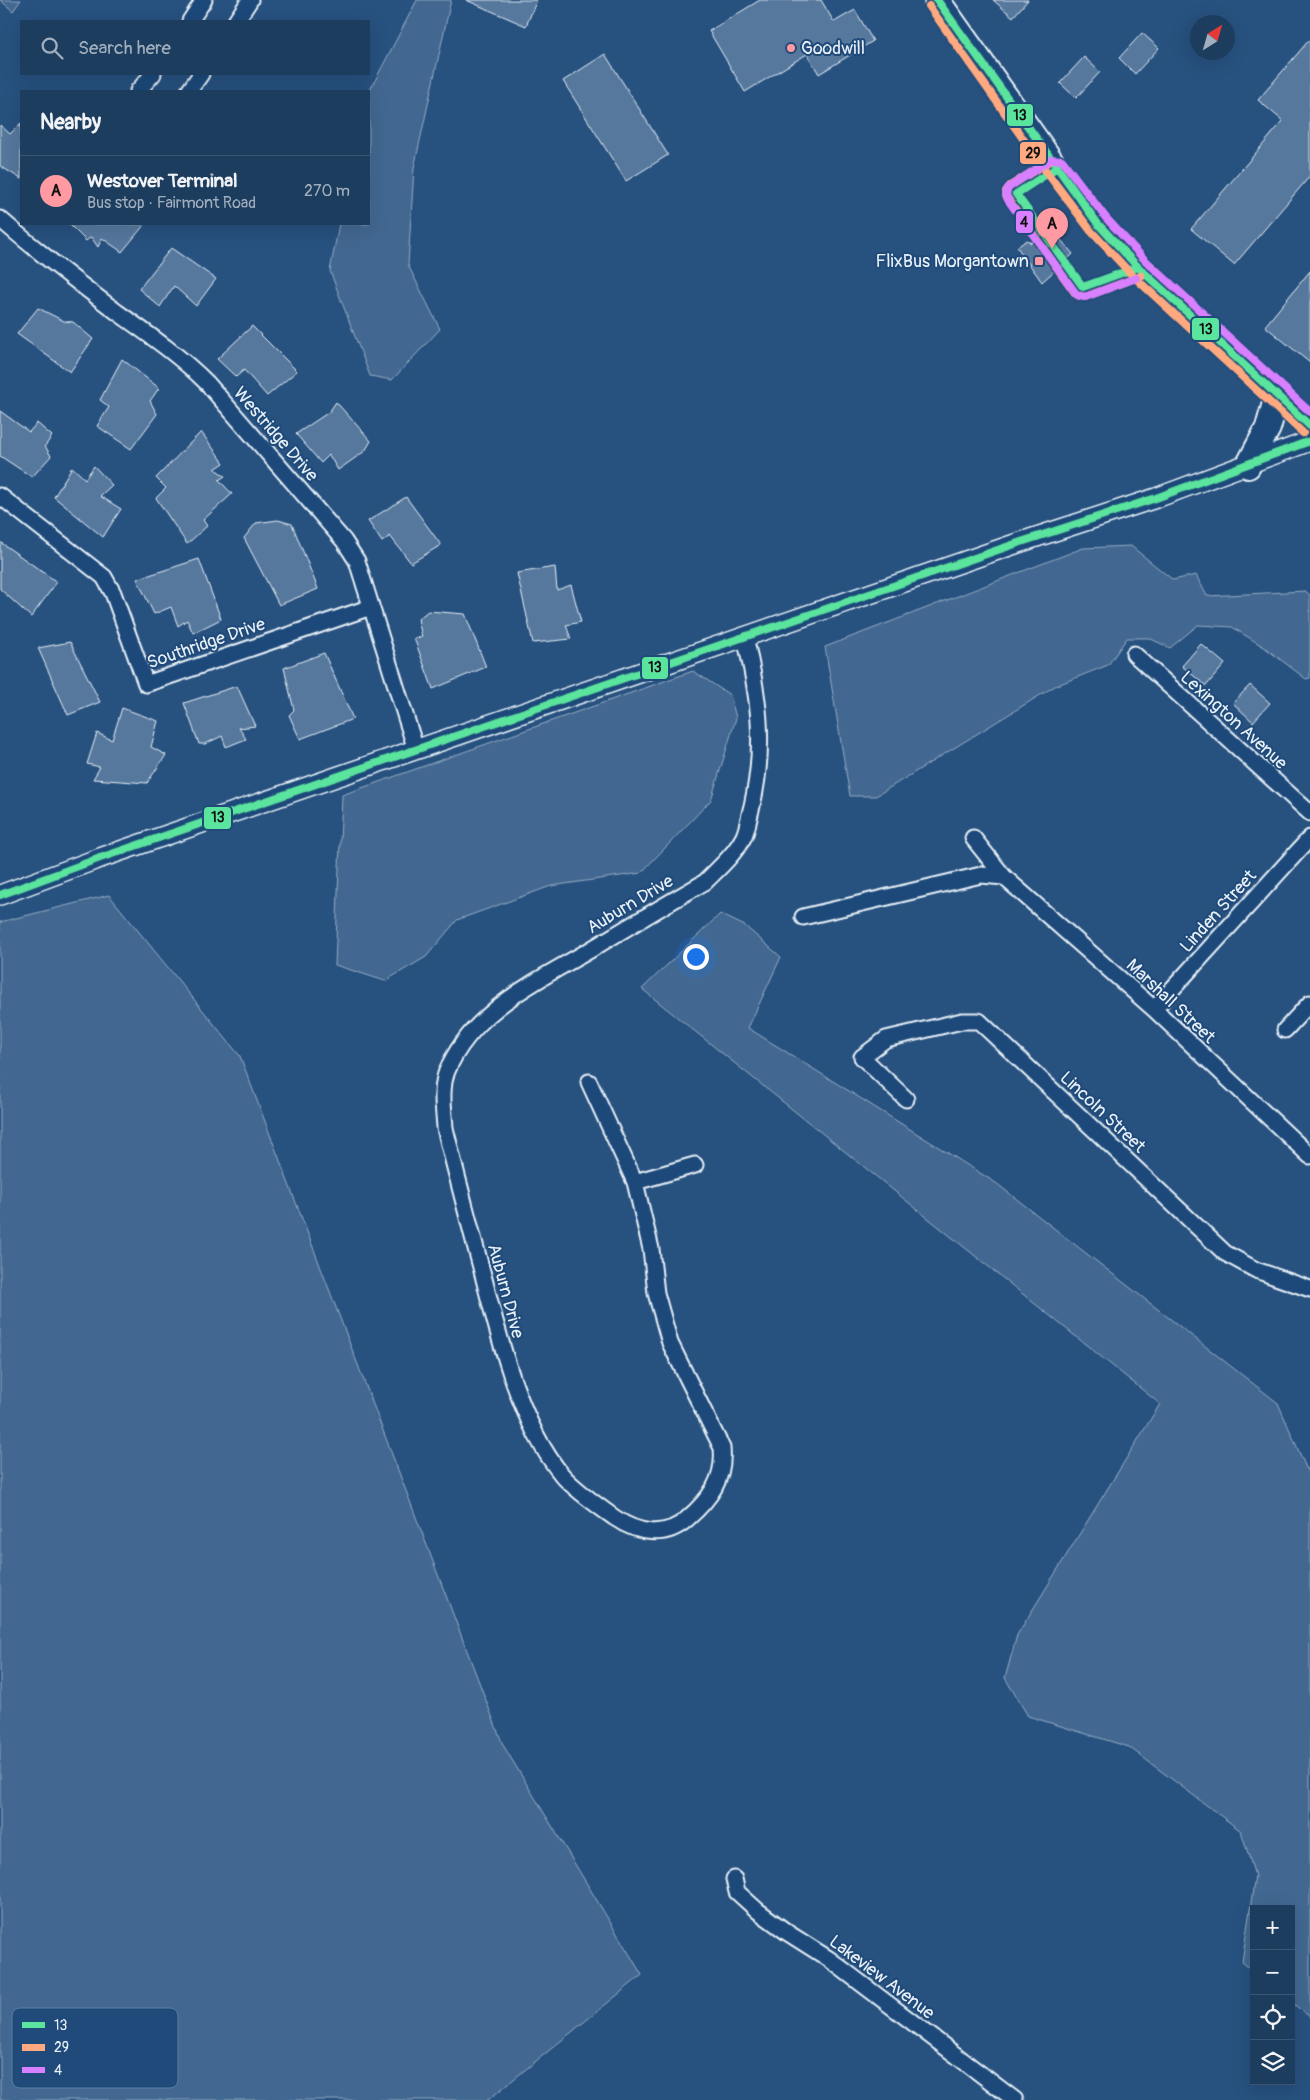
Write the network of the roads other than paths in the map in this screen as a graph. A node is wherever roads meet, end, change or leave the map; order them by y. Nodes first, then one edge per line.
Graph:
1 (204, 0) edge
2 (250, 0) edge
3 (936, 0) edge
4 (191, 20) edge
5 (237, 20) edge
6 (153, 75) edge
7 (200, 75) edge
8 (139, 90) edge
9 (190, 90) edge
10 (0, 219) edge
11 (1277, 396) junction
12 (1310, 426) edge
13 (1310, 441) edge
14 (1248, 466) junction
15 (0, 496) edge
16 (371, 607) junction
17 (745, 637) junction
18 (1134, 654) dead end
19 (416, 750) junction
20 (1310, 813) edge
21 (973, 838) dead end
22 (1310, 838) edge
23 (1004, 877) junction
24 (0, 895) edge
25 (803, 917) dead end
26 (1310, 1003) edge
27 (1154, 1009) junction
28 (1285, 1030) dead end
29 (589, 1082) dead end
30 (906, 1099) dead end
31 (1310, 1156) edge
32 (695, 1165) dead end
33 (635, 1182) junction
34 (1310, 1289) edge
35 (734, 1879) dead end
36 (1015, 2100) edge

1 - 4 street
2 - 5 street
3 - 11 main road
6 - 8 street
7 - 9 street
10 - 16 street, Westridge Drive
11 - 12 main road
11 - 14 main road
13 - 14 street
14 - 17 street
15 - 16 street, Southridge Drive
16 - 19 street, Westridge Drive
17 - 19 street
17 - 33 street, Auburn Drive
18 - 20 street, Lexington Avenue
19 - 24 street
21 - 23 street, Marshall Street
22 - 27 street, Linden Street
23 - 25 street
23 - 27 street, Marshall Street
26 - 28 street
27 - 31 street, Marshall Street
29 - 33 street, Auburn Drive
30 - 34 street, Lincoln Street
32 - 33 street
35 - 36 street, Lakeview Avenue

